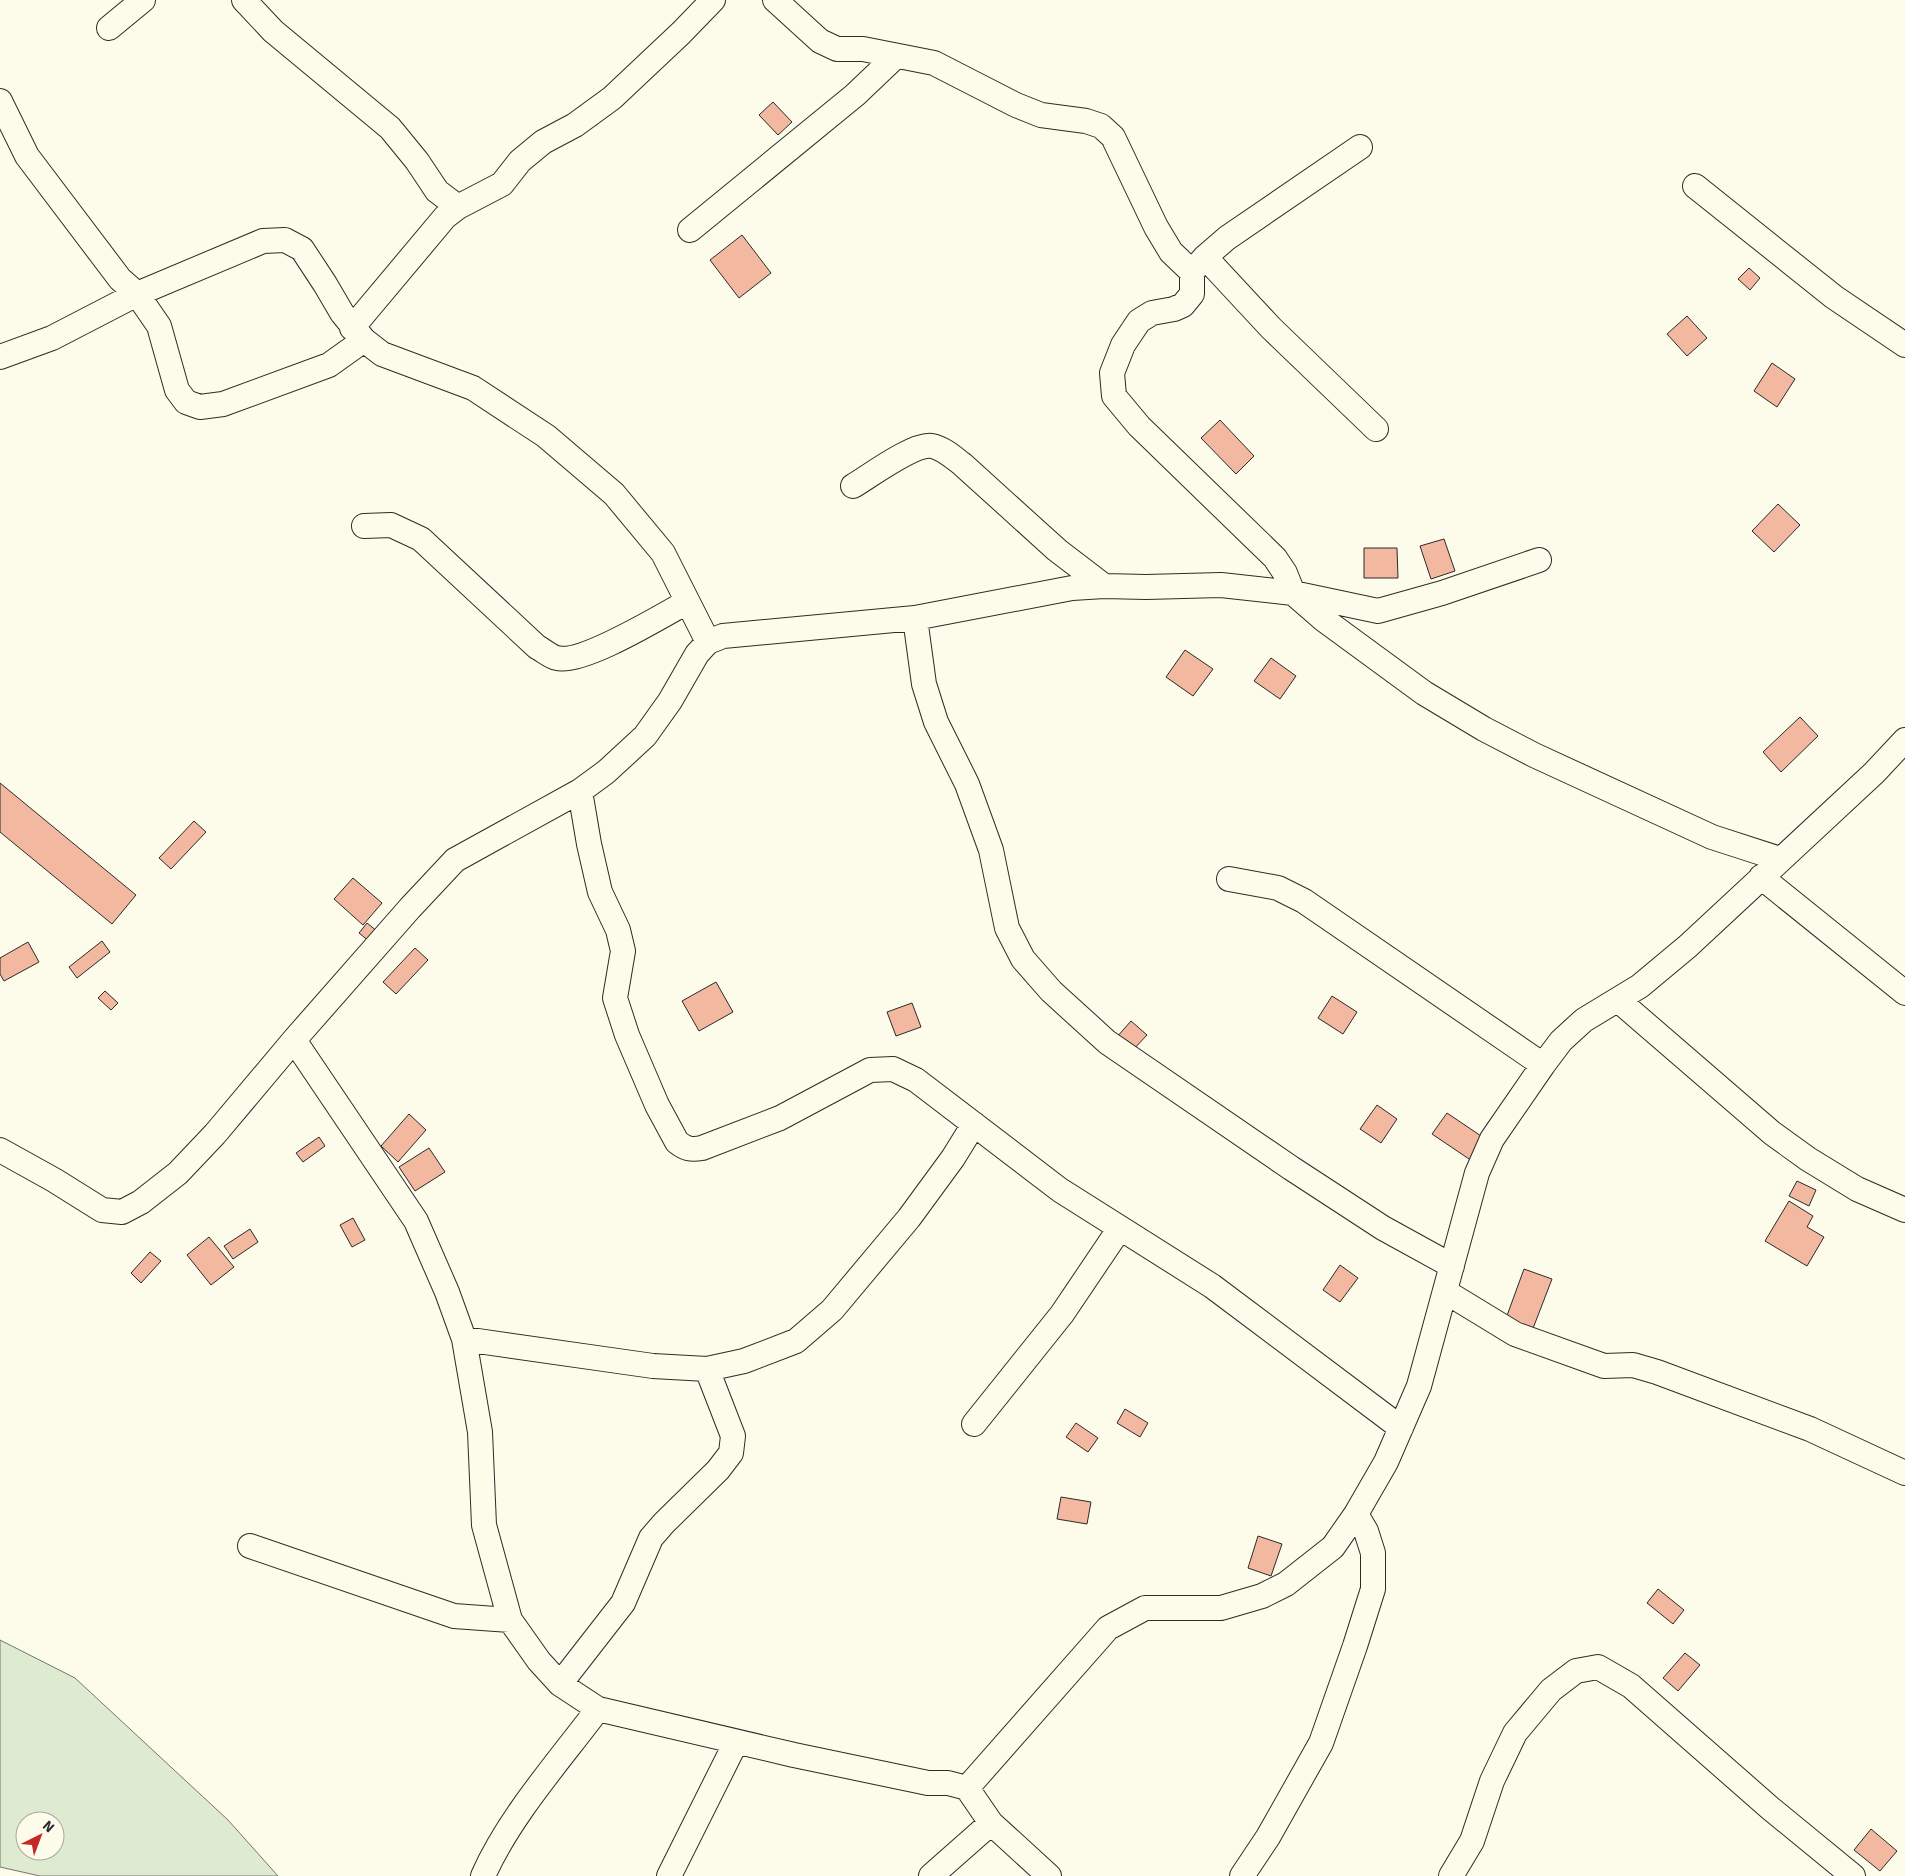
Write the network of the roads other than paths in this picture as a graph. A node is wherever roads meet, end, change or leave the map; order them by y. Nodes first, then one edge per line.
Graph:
1 (143, 0) edge
2 (244, 0) edge
3 (713, 0) edge
4 (775, 0) edge
5 (109, 28) dead end
6 (896, 56) junction
7 (0, 101) edge
8 (1360, 147) dead end
9 (1695, 186) dead end
10 (458, 207) junction
11 (690, 230) dead end
12 (1199, 265) junction
13 (137, 294) junction
14 (358, 334) junction
15 (1905, 345) edge
16 (0, 356) edge
17 (1376, 429) dead end
18 (853, 486) dead end
19 (364, 526) dead end
20 (1539, 560) dead end
21 (1104, 586) junction
22 (1293, 593) junction
23 (687, 602) junction
24 (915, 618) junction
25 (708, 642) junction
26 (1905, 740) edge
27 (580, 791) junction
28 (1780, 859) junction
29 (1761, 877) junction
30 (1229, 879) dead end
31 (1905, 993) edge
32 (1618, 1000) junction
33 (294, 1040) junction
34 (1543, 1065) junction
35 (974, 1124) junction
36 (0, 1150) edge
37 (1905, 1210) edge
38 (1120, 1228) junction
39 (1452, 1266) junction
40 (1446, 1292) junction
41 (464, 1339) junction
42 (707, 1369) junction
43 (974, 1424) dead end
44 (1401, 1428) junction
45 (1905, 1473) edge
46 (1356, 1514) junction
47 (250, 1546) dead end
48 (510, 1620) junction
49 (560, 1684) junction
50 (598, 1709) junction
51 (736, 1742) junction
52 (967, 1788) junction
53 (991, 1823) junction
54 (483, 1876) edge
55 (669, 1876) edge
56 (931, 1876) edge
57 (1049, 1876) edge
58 (1242, 1876) edge
59 (1451, 1876) edge
60 (1853, 1876) edge

1 - 5 street
2 - 10 street
3 - 10 street
4 - 6 street
6 - 11 street
6 - 12 street
7 - 13 street
8 - 12 street
9 - 15 street
10 - 14 street
12 - 17 street
12 - 22 street
13 - 14 street
13 - 14 street
13 - 16 street
14 - 23 street
18 - 21 street
19 - 23 street
20 - 22 street
21 - 22 street
21 - 24 street
22 - 28 street
23 - 25 street
24 - 25 street
24 - 39 street
25 - 27 street
26 - 28 street
27 - 33 street
27 - 35 street
28 - 29 street
29 - 31 street
29 - 32 street
30 - 34 street
32 - 34 street
32 - 37 street
33 - 36 street
33 - 41 street
34 - 39 street
35 - 38 street
35 - 42 street
38 - 43 street
38 - 44 street
39 - 40 street
40 - 44 street
40 - 45 street
41 - 42 street
41 - 48 street
42 - 49 street
44 - 46 street
46 - 52 street
46 - 58 street
47 - 48 street
48 - 49 street
49 - 50 street
50 - 51 street
50 - 54 street
51 - 52 street
51 - 55 street
52 - 53 street
53 - 56 street
53 - 57 street
59 - 60 street

